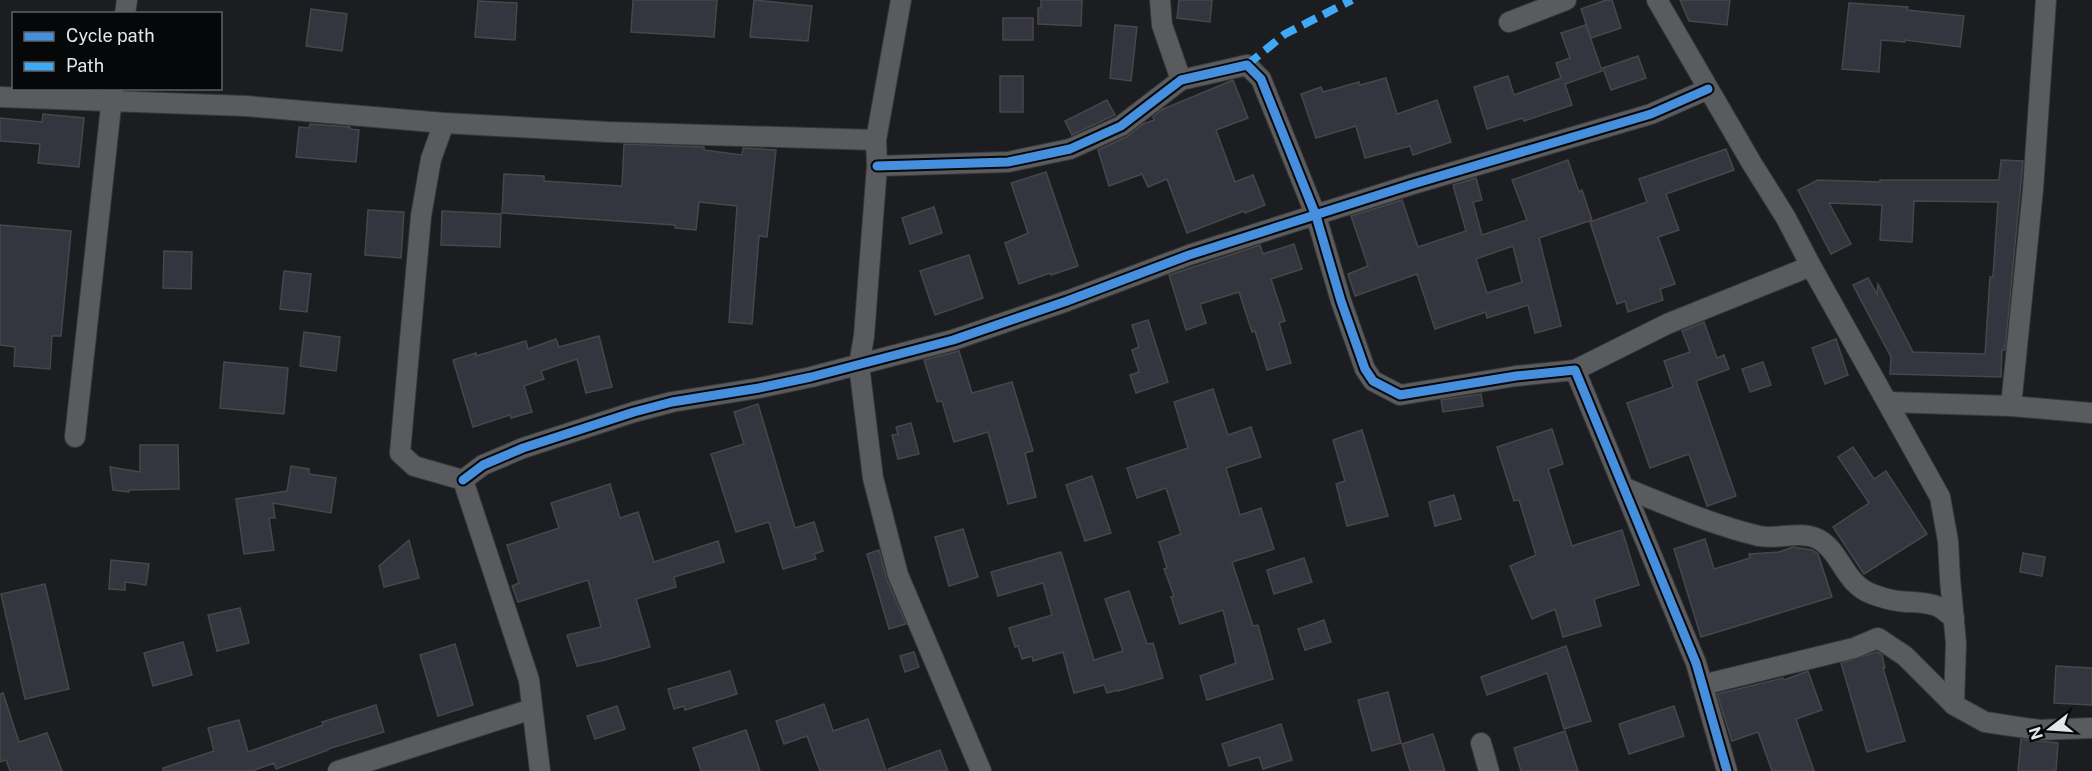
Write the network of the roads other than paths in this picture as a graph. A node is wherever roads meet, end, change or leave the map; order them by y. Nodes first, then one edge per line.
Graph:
1 (902, 0) edge
2 (1160, 0) edge
3 (1566, 0) edge
4 (1657, 0) edge
5 (2046, 0) edge
6 (1509, 22) dead end
7 (1181, 80) junction
8 (1708, 89) junction
9 (112, 95) edge
10 (0, 97) edge
11 (444, 123) junction
12 (876, 140) junction
13 (877, 166) junction
14 (1316, 216) junction
15 (1811, 266) junction
16 (859, 365) junction
17 (1575, 370) junction
18 (1888, 402) junction
19 (2011, 406) junction
20 (2092, 413) edge
21 (75, 437) dead end
22 (463, 480) junction
23 (1625, 488) junction
24 (1953, 618) junction
25 (1702, 685) junction
26 (1954, 705) junction
27 (532, 709) junction
28 (2092, 728) edge
29 (1480, 743) dead end
30 (338, 771) edge
31 (540, 771) edge
32 (981, 771) edge
33 (1489, 771) edge
34 (1727, 771) edge

1 - 12 street
2 - 7 street
3 - 6 street
4 - 8 street
5 - 19 street
7 - 13 street
7 - 14 street
8 - 14 street
8 - 15 street
9 - 10 street
9 - 11 street
9 - 21 street
11 - 12 street
11 - 22 street
12 - 13 street
13 - 16 street
14 - 16 street
14 - 17 street
15 - 17 street
15 - 18 street
16 - 22 street
16 - 32 street
17 - 23 street
18 - 19 street
18 - 24 street
19 - 20 street
22 - 27 street
23 - 24 street
23 - 25 street
24 - 26 street
25 - 26 street
25 - 34 street
26 - 28 street
27 - 30 street
27 - 31 street
29 - 33 street

